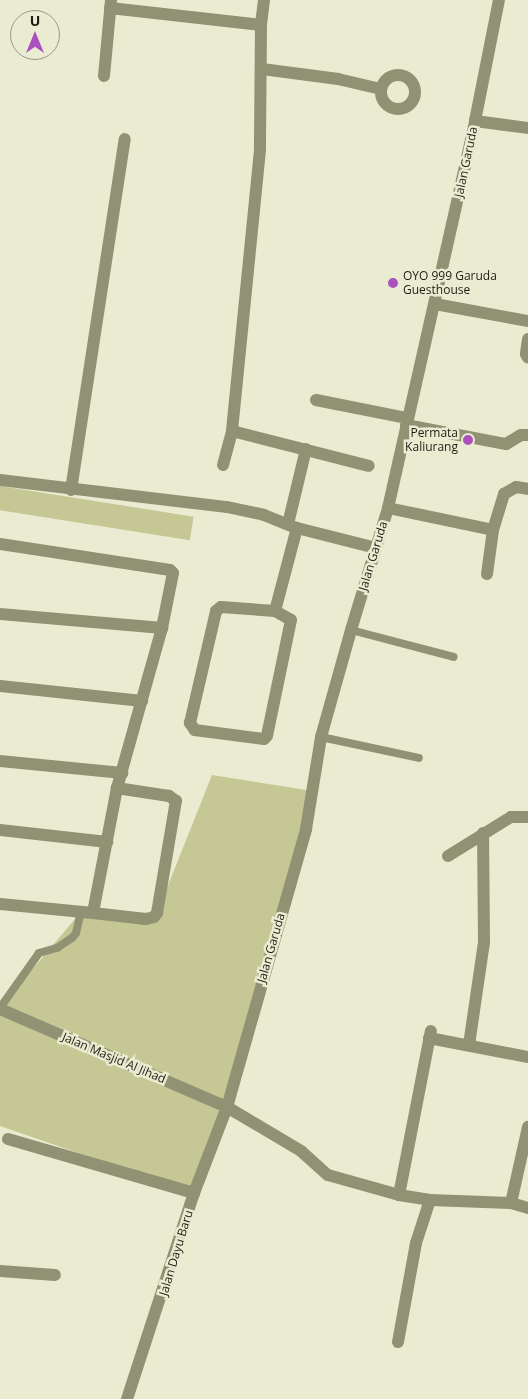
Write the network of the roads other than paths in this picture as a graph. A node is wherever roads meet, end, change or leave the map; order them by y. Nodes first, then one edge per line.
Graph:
1 (264, 0) edge
2 (500, 0) edge
3 (111, 4) edge
4 (261, 25) junction
5 (262, 70) junction
6 (104, 76) dead end
7 (381, 89) dead end
8 (475, 121) junction
9 (528, 128) edge
10 (125, 139) dead end
11 (435, 304) junction
12 (528, 321) edge
13 (528, 339) edge
14 (528, 358) edge
15 (316, 400) dead end
16 (407, 422) junction
17 (232, 431) junction
18 (528, 435) edge
19 (306, 449) junction
20 (223, 465) dead end
21 (369, 466) dead end
22 (0, 480) edge
23 (528, 489) edge
24 (72, 490) junction
25 (388, 508) junction
26 (292, 526) junction
27 (493, 530) junction
28 (0, 544) edge
29 (376, 548) junction
30 (487, 574) dead end
31 (275, 611) junction
32 (0, 614) edge
33 (162, 628) junction
34 (351, 630) junction
35 (454, 656) dead end
36 (0, 686) edge
37 (142, 701) junction
38 (321, 737) junction
39 (419, 758) dead end
40 (0, 761) edge
41 (122, 773) junction
42 (117, 788) junction
43 (528, 817) edge
44 (0, 830) edge
45 (484, 833) junction
46 (107, 842) junction
47 (448, 856) dead end
48 (0, 904) edge
49 (87, 912) junction
50 (0, 1009) edge
51 (469, 1045) junction
52 (528, 1057) edge
53 (227, 1107) junction
54 (528, 1127) edge
55 (8, 1139) dead end
56 (194, 1194) junction
57 (399, 1195) junction
58 (430, 1200) junction
59 (510, 1203) junction
60 (528, 1208) edge
61 (0, 1271) edge
62 (55, 1275) dead end
63 (398, 1342) dead end
64 (127, 1399) edge

1 - 4 street
2 - 8 street, Jalan Garuda
3 - 4 street
3 - 6 street
4 - 5 street
5 - 7 street
5 - 17 street
8 - 9 street
8 - 11 street, Jalan Garuda
10 - 24 street
11 - 12 street
11 - 16 street, Jalan Garuda
13 - 14 street
15 - 16 street
16 - 18 street
16 - 25 street, Jalan Garuda
17 - 19 street
17 - 20 street
19 - 21 street
19 - 26 street
22 - 24 street
23 - 27 street
24 - 26 street
25 - 27 street
25 - 29 street, Jalan Garuda
26 - 29 street
26 - 31 street
27 - 30 street
28 - 33 street
29 - 34 street, Jalan Garuda
31 - 31 street
32 - 33 street
33 - 37 street
34 - 35 lane
34 - 38 street, Jalan Garuda
36 - 37 street
37 - 41 street
38 - 39 lane
38 - 53 street, Jalan Garuda
40 - 41 street
41 - 42 street
42 - 46 street
42 - 49 street
43 - 45 street
44 - 46 street
45 - 47 street
45 - 51 street
46 - 49 street
48 - 49 street
49 - 50 lane
50 - 53 street, Jalan Masjid Al Jihad
51 - 52 street
51 - 57 street
53 - 56 street, Jalan Dayu Baru
53 - 57 street, Jalan Masjid Al Jihad
54 - 59 street
55 - 56 street
56 - 64 street, Jalan Dayu Baru
57 - 58 street, Jalan Masjid Al Jihad
58 - 59 street, Jalan Masjid Al Jihad
58 - 63 street
59 - 60 street, Jalan Masjid Al Jihad
61 - 62 street

